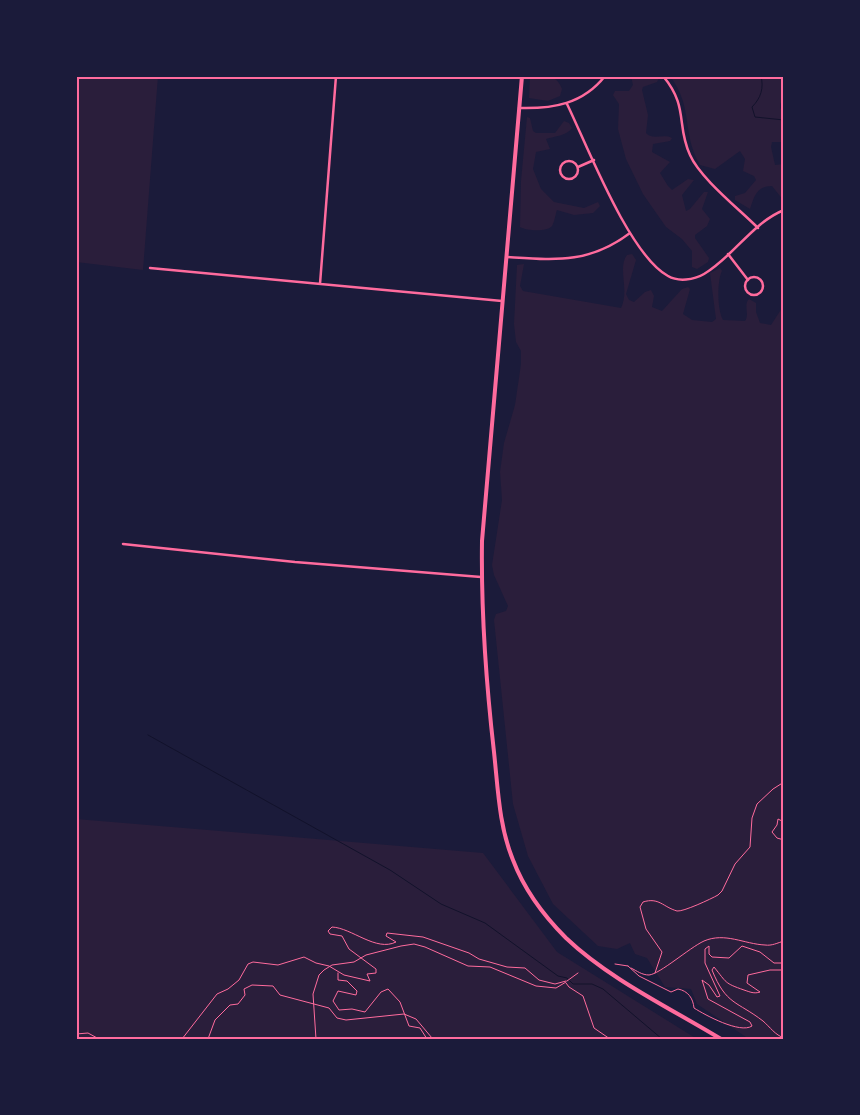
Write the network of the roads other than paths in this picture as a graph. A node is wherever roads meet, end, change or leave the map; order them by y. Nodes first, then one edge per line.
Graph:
1 (336, 76) edge
2 (522, 76) edge
3 (605, 76) edge
4 (664, 76) edge
5 (567, 104) junction
6 (519, 108) junction
7 (594, 160) junction
8 (578, 167) junction
9 (784, 210) edge
10 (758, 228) junction
11 (630, 233) junction
12 (728, 254) junction
13 (507, 257) junction
14 (150, 268) dead end
15 (748, 280) junction
16 (320, 284) junction
17 (502, 301) junction
18 (123, 544) dead end
19 (481, 577) junction
20 (721, 1039) edge

1 - 16 street
2 - 6 main road
3 - 5 street
4 - 10 street
5 - 6 street
5 - 7 street
6 - 13 main road
7 - 8 street
7 - 11 street
8 - 8 street
9 - 10 street
10 - 12 street
11 - 12 street
11 - 13 street
12 - 15 street
13 - 17 main road
14 - 16 street
15 - 15 street
16 - 17 street
17 - 19 main road
18 - 19 street
19 - 20 main road

